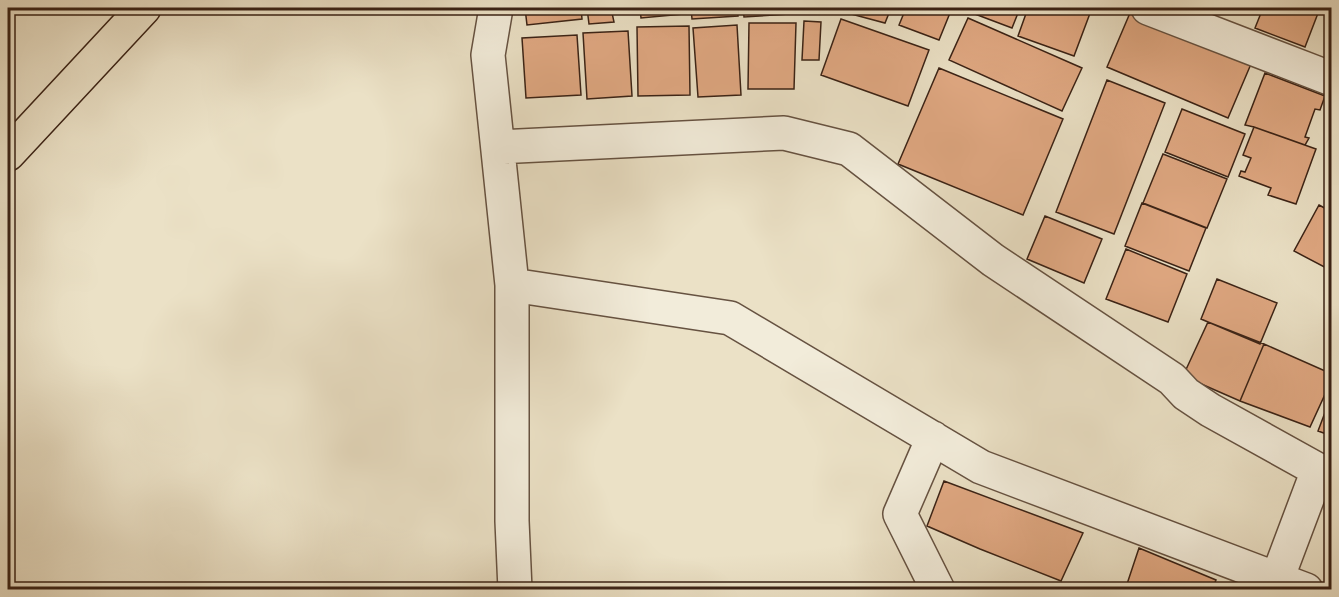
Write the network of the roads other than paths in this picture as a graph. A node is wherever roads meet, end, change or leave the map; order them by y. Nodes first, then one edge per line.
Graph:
1 (144, 8) edge
2 (496, 8) edge
3 (1148, 8) edge
4 (1332, 79) edge
5 (498, 147) junction
6 (8, 154) edge
7 (512, 285) junction
8 (933, 438) junction
9 (1325, 473) edge
10 (1292, 584) edge
11 (515, 590) edge
12 (938, 590) edge

1 - 6 main road
2 - 5 street
3 - 4 street
5 - 7 street
5 - 9 street
7 - 8 street
7 - 11 street
8 - 10 street
8 - 12 street
9 - 10 street

